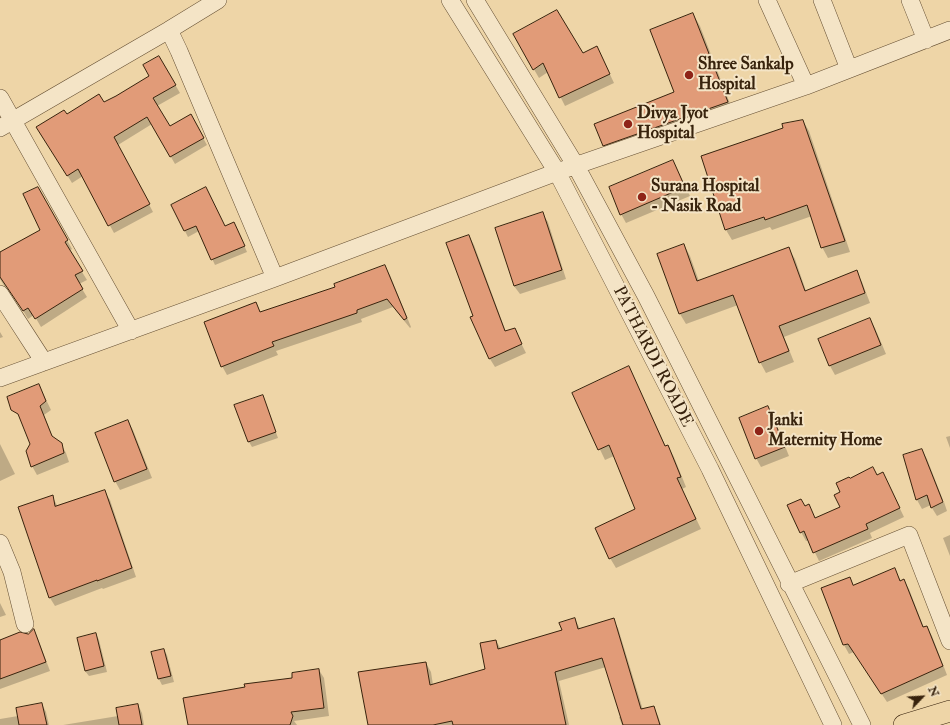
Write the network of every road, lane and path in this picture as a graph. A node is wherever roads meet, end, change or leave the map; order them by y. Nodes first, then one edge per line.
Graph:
1 (218, 0) edge
2 (450, 0) edge
3 (475, 0) edge
4 (767, 0) edge
5 (822, 0) edge
6 (910, 0) edge
7 (169, 30) junction
8 (950, 30) edge
9 (926, 40) junction
10 (849, 69) junction
11 (806, 86) junction
12 (0, 98) edge
13 (7, 124) edge
14 (576, 166) junction
15 (557, 172) junction
16 (275, 278) junction
17 (0, 294) edge
18 (131, 331) junction
19 (44, 362) junction
20 (0, 378) edge
21 (0, 544) edge
22 (789, 584) junction
23 (25, 624) dead end
24 (950, 641) edge
25 (950, 711) edge
26 (833, 725) edge
27 (862, 725) edge
28 (904, 725) edge

1 - 7 street
2 - 15 street, PATHARDI ROADE
3 - 14 street
4 - 11 street
5 - 10 street
6 - 9 street
7 - 13 street
7 - 16 street
8 - 9 street
9 - 10 street
10 - 11 street
11 - 14 street
12 - 13 street
13 - 18 street
14 - 15 street
14 - 22 street
15 - 16 street
15 - 26 street, PATHARDI ROADE
16 - 18 street
17 - 19 street
18 - 19 street
19 - 20 street
21 - 23 street
22 - 24 street
22 - 27 street
25 - 28 main road

